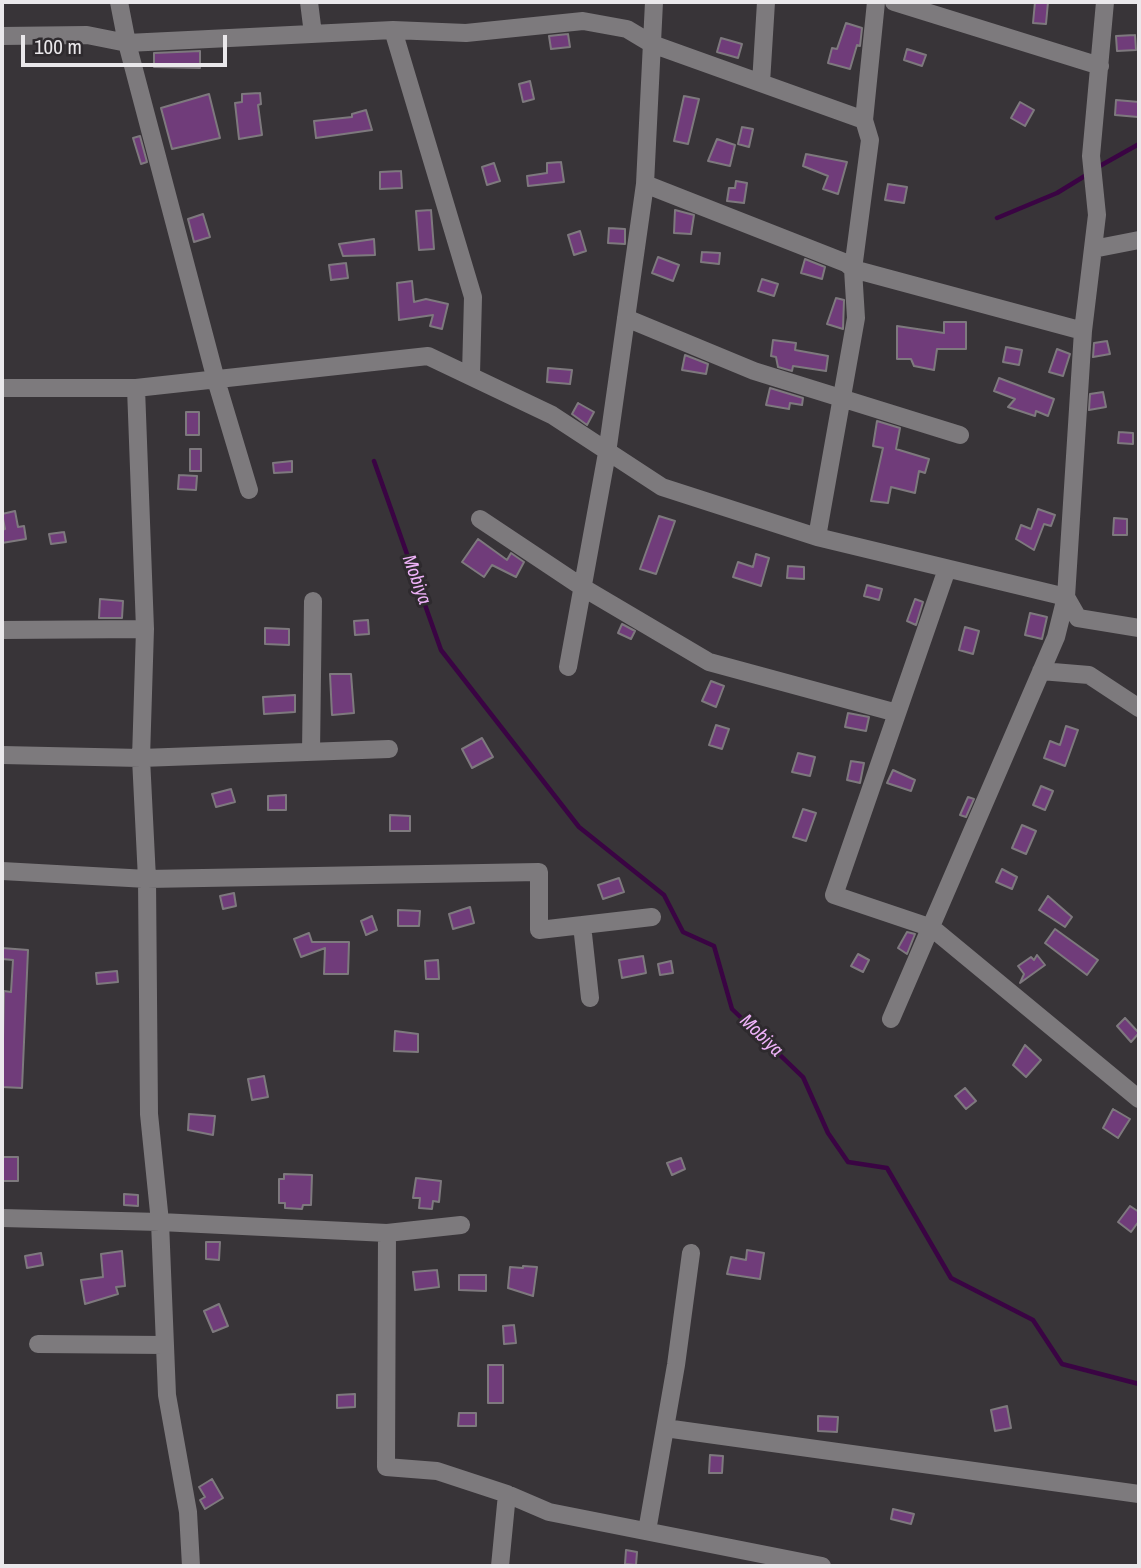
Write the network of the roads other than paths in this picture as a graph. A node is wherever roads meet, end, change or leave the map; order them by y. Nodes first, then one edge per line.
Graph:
1 (119, 2) edge
2 (309, 2) edge
3 (654, 2) edge
4 (766, 2) edge
5 (876, 2) edge
6 (894, 2) edge
7 (1105, 2) edge
8 (393, 30) junction
9 (313, 34) junction
10 (2, 36) edge
11 (127, 43) junction
12 (652, 44) junction
13 (1100, 66) junction
14 (761, 83) junction
15 (864, 120) junction
16 (645, 184) junction
17 (1139, 240) edge
18 (1093, 248) junction
19 (853, 269) junction
20 (626, 318) junction
21 (1083, 331) junction
22 (471, 374) junction
23 (216, 380) junction
24 (2, 388) edge
25 (136, 388) junction
26 (842, 397) junction
27 (960, 435) dead end
28 (607, 453) junction
29 (249, 490) dead end
30 (480, 519) dead end
31 (817, 537) junction
32 (947, 569) junction
33 (582, 587) junction
34 (1066, 597) junction
35 (313, 601) dead end
36 (1139, 628) edge
37 (145, 629) junction
38 (2, 630) edge
39 (568, 667) dead end
40 (1041, 671) junction
41 (1139, 708) edge
42 (897, 713) junction
43 (389, 749) dead end
44 (311, 752) junction
45 (2, 755) edge
46 (141, 758) junction
47 (2, 871) edge
48 (147, 878) junction
49 (652, 917) dead end
50 (582, 925) junction
51 (932, 928) junction
52 (590, 998) dead end
53 (891, 1019) dead end
54 (1139, 1099) edge
55 (2, 1218) edge
56 (160, 1222) junction
57 (461, 1225) dead end
58 (387, 1233) junction
59 (691, 1253) dead end
60 (38, 1344) dead end
61 (165, 1345) junction
62 (666, 1428) junction
63 (507, 1494) junction
64 (1139, 1494) edge
65 (648, 1531) junction
66 (779, 1561) edge
67 (191, 1566) edge
68 (500, 1566) edge
69 (822, 1566) edge

1 - 11 street
2 - 9 street
3 - 12 street
4 - 14 street
5 - 15 street
6 - 13 street
7 - 13 street
8 - 9 street
8 - 12 street
8 - 22 street
9 - 11 street
10 - 11 street
11 - 23 street
12 - 14 street
12 - 16 street
13 - 18 street
14 - 15 street
15 - 19 street
16 - 19 street
16 - 20 street
17 - 18 street
18 - 21 street
19 - 21 street
19 - 26 street
20 - 26 street
20 - 28 street
21 - 34 street
22 - 23 street
22 - 28 street
23 - 25 street
23 - 29 street
24 - 25 street
25 - 37 street
26 - 27 street
26 - 31 street
28 - 31 street
28 - 33 street
30 - 33 street
31 - 32 street
32 - 34 street
32 - 42 street
33 - 39 street
33 - 42 street
34 - 36 street
34 - 40 street
35 - 44 street
37 - 38 street
37 - 46 street
40 - 41 street
40 - 51 street
42 - 51 street
43 - 44 street
44 - 46 street
45 - 46 street
46 - 48 street
47 - 48 street
48 - 50 street
48 - 56 street
49 - 50 street
50 - 52 street
51 - 53 street
51 - 54 street
55 - 56 street
56 - 58 street
56 - 61 street
57 - 58 street
58 - 63 street
59 - 62 street
60 - 61 street
61 - 67 street
62 - 64 street
62 - 65 street
63 - 65 street
63 - 68 street
65 - 66 street
66 - 69 street

